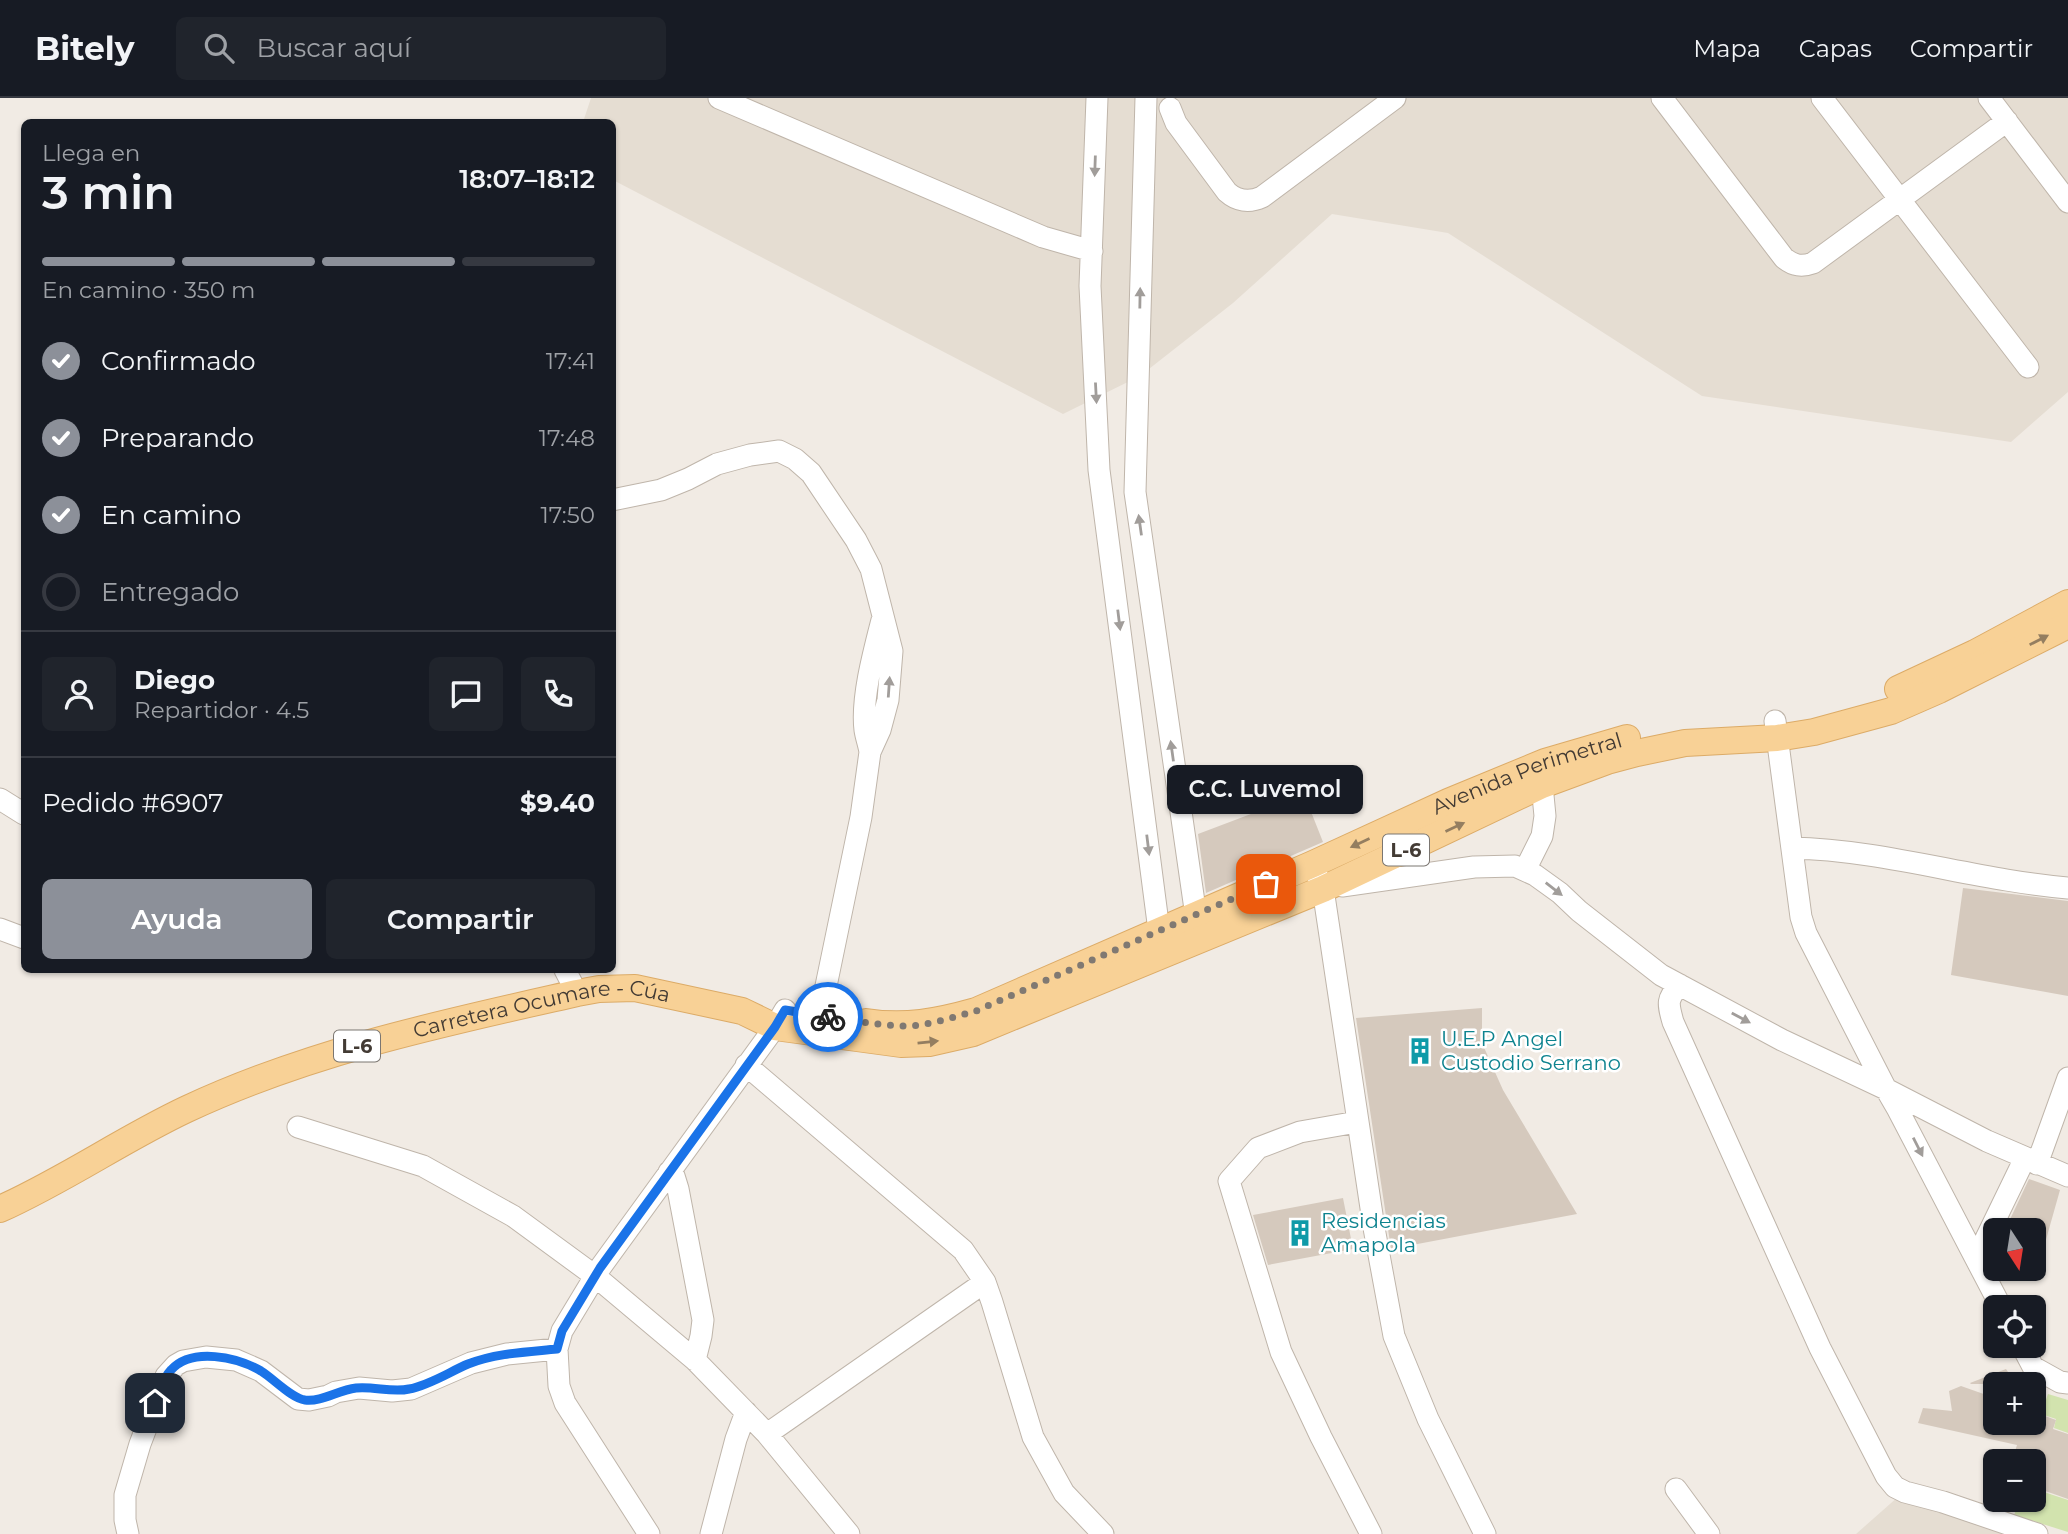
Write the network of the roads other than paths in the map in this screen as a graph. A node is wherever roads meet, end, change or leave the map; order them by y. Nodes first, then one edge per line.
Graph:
1 (719, 98) edge
2 (1097, 98) edge
3 (1395, 98) edge
4 (1662, 98) edge
5 (1822, 98) edge
6 (1989, 98) edge
7 (1178, 103) edge
8 (1146, 105) edge
9 (2007, 121) junction
10 (1899, 199) junction
11 (2068, 202) edge
12 (1092, 251) junction
13 (2028, 367) dead end
14 (616, 499) edge
15 (2068, 603) edge
16 (2068, 625) edge
17 (1776, 729) junction
18 (1542, 785) junction
19 (0, 799) edge
20 (21, 812) edge
21 (1792, 848) junction
22 (1313, 864) junction
23 (1525, 870) junction
24 (2068, 888) edge
25 (1323, 889) junction
26 (1198, 927) junction
27 (0, 929) edge
28 (21, 937) edge
29 (1161, 943) junction
30 (567, 973) edge
31 (1680, 985) junction
32 (577, 993) junction
33 (742, 1011) joint
34 (820, 1015) junction
35 (780, 1018) junction
36 (746, 1065) junction
37 (2068, 1078) edge
38 (1885, 1089) junction
39 (1357, 1122) junction
40 (298, 1127) dead end
41 (2031, 1161) junction
42 (669, 1171) junction
43 (2068, 1176) edge
44 (0, 1209) edge
45 (1976, 1259) junction
46 (595, 1276) junction
47 (985, 1282) junction
48 (1995, 1295) edge
49 (557, 1349) junction
50 (2028, 1358) edge
51 (695, 1360) junction
52 (2068, 1383) edge
53 (746, 1412) junction
54 (767, 1434) junction
55 (1676, 1489) dead end
56 (128, 1534) edge
57 (649, 1534) edge
58 (711, 1534) edge
59 (849, 1534) edge
60 (1103, 1534) edge
61 (1371, 1534) edge
62 (1485, 1534) edge
63 (1709, 1534) edge
64 (2037, 1534) edge

1 - 12 street
2 -> 12 street
3 - 7 street
4 - 10 street
5 - 10 street
6 - 9 street
7 - 8 street
26 -> 8 street
9 - 10 street
9 - 11 street
10 - 13 street
12 -> 29 street
14 - 34 street
15 - 17 main road, Avenida Perimetral / L-6
17 -> 16 main road, Avenida Perimetral / L-6
17 - 18 main road, Avenida Perimetral / L-6
17 - 21 street
17 -> 22 main road, Avenida Perimetral / L-6
18 - 23 street
25 -> 18 main road, Avenida Perimetral / L-6
19 - 20 street
21 - 24 street
21 - 38 street
22 - 25 street
22 - 26 main road, Avenida Perimetral / L-6
23 - 25 street
23 -> 31 street
25 - 26 main road, Avenida Perimetral / L-6
25 - 39 street
26 - 29 main road, Avenida Perimetral / L-6
27 - 28 street
29 - 34 main road, Avenida Perimetral / L-6
35 -> 29 main road, Avenida Perimetral / L-6
30 - 32 street
31 -> 38 street
31 - 64 street
32 - 33 main road, Carretera Ocumare - Cúa / L-6
32 - 44 main road, Carretera Ocumare - Cúa / L-6
33 - 35 main road, Avenida Perimetral / L-6
34 - 35 main road, Avenida Perimetral / L-6
35 - 36 street
36 - 42 street
36 - 47 street
37 - 41 street
38 - 41 street
38 -> 45 street
39 - 61 street
39 - 62 street
40 - 46 street
41 - 43 street
41 - 45 street
42 - 46 street
42 - 51 street
45 - 48 street
46 - 49 street
46 - 51 street
47 - 54 street
47 - 60 street
49 - 56 street
49 - 57 street
50 - 52 street
51 - 53 street
53 - 54 street
53 - 58 street
54 - 59 street
55 - 63 street

